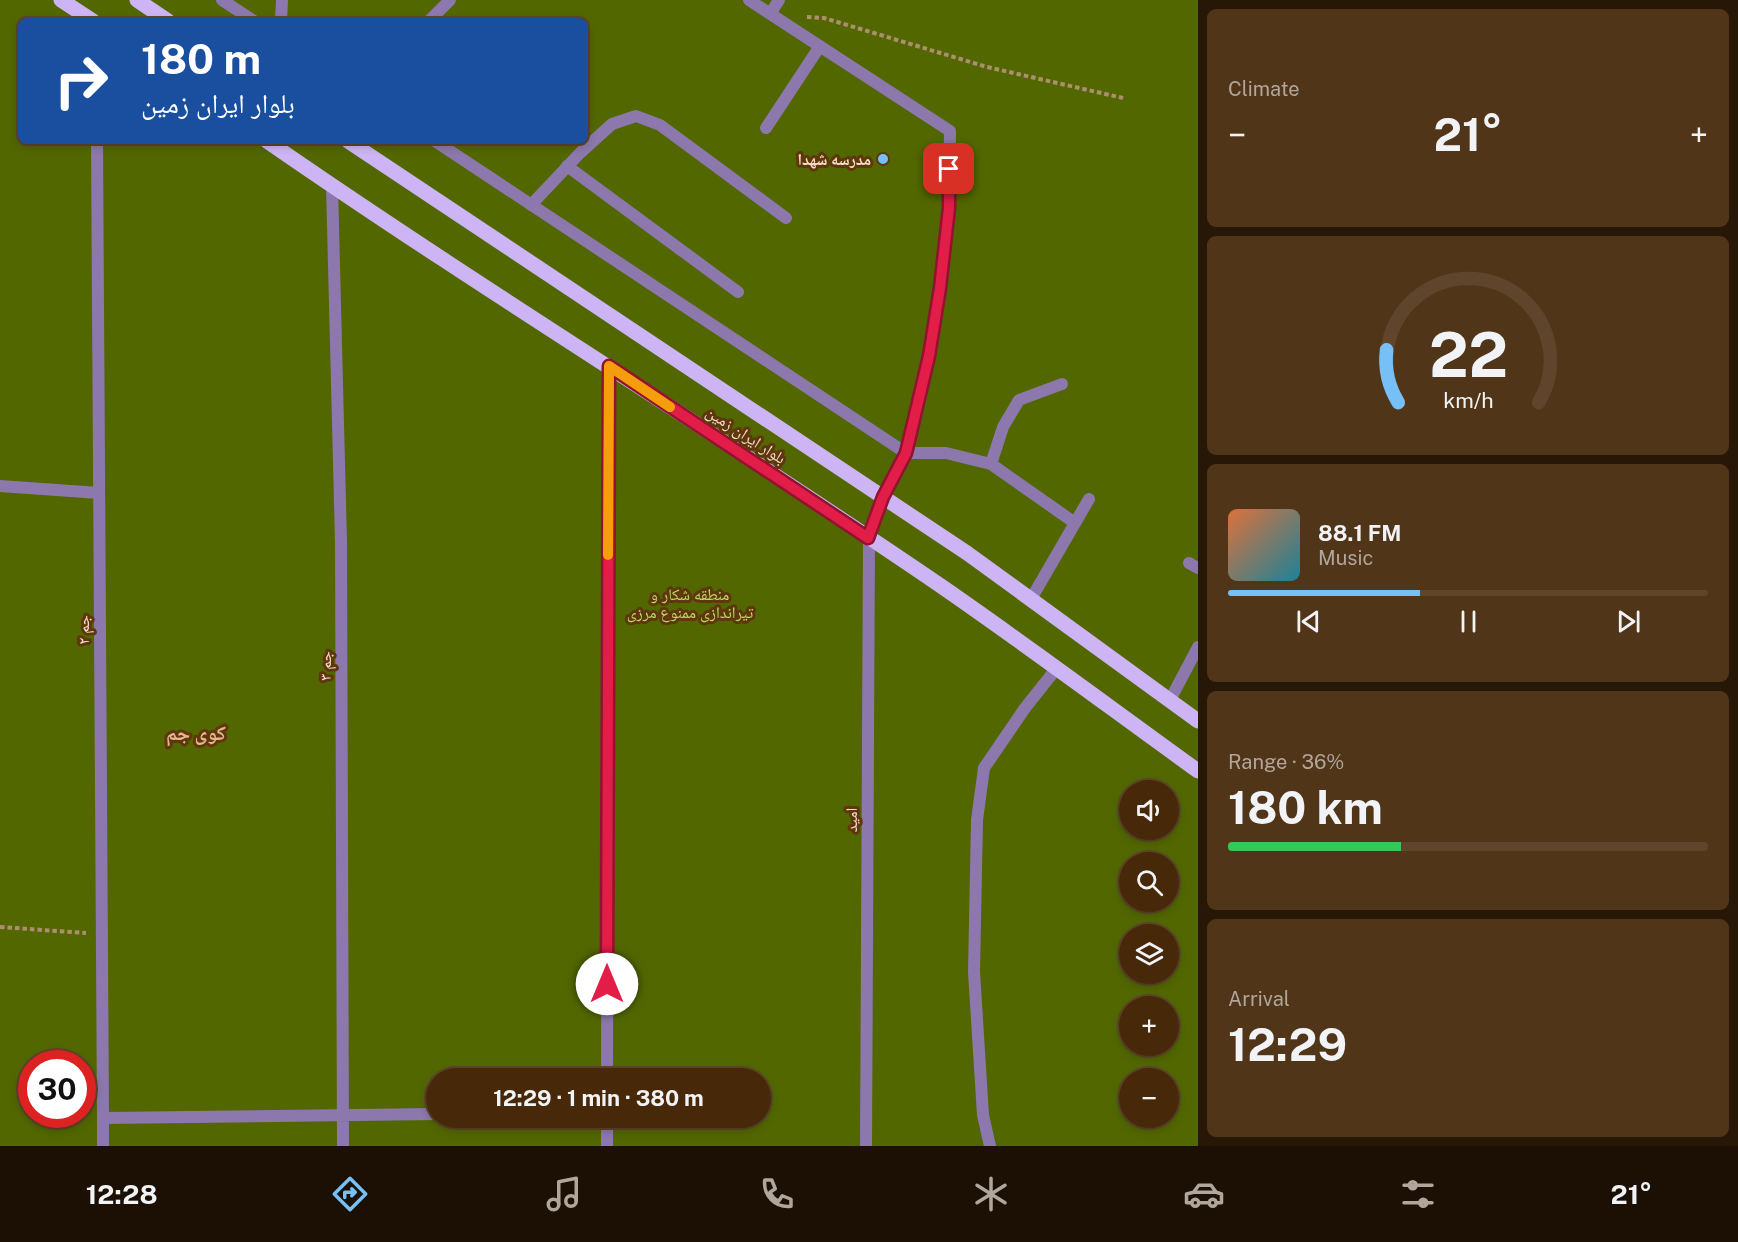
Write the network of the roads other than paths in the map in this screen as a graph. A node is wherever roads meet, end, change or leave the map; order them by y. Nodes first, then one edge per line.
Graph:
1 (61, 0) edge
2 (137, 0) edge
3 (222, 0) edge
4 (282, 0) edge
5 (450, 0) edge
6 (749, 0) edge
7 (779, 0) edge
8 (770, 14) junction
9 (88, 18) edge
10 (164, 18) edge
11 (249, 18) edge
12 (281, 18) edge
13 (432, 18) edge
14 (820, 46) junction
15 (766, 128) dead end
16 (97, 144) edge
17 (271, 144) edge
18 (353, 144) edge
19 (440, 144) edge
20 (567, 166) junction
21 (332, 186) junction
22 (531, 204) junction
23 (786, 218) dead end
24 (738, 292) dead end
25 (609, 366) junction
26 (1062, 384) dead end
27 (906, 453) junction
28 (990, 464) junction
29 (0, 486) edge
30 (99, 493) junction
31 (883, 497) junction
32 (1089, 499) dead end
33 (1075, 523) junction
34 (868, 538) junction
35 (1031, 599) junction
36 (1198, 647) edge
37 (1056, 669) junction
38 (1170, 700) junction
39 (1198, 721) edge
40 (1198, 771) edge
41 (607, 1068) edge
42 (342, 1114) junction
43 (426, 1114) edge
44 (103, 1118) junction
45 (607, 1128) edge
46 (103, 1146) edge
47 (343, 1146) edge
48 (607, 1146) edge
49 (866, 1146) edge
50 (990, 1146) edge

1 - 9 main road
2 - 10 main road
3 - 11 street
4 - 12 street
5 - 13 street
6 - 8 street
7 - 8 street
8 - 14 street
14 - 15 street
14 - 27 street, امید
16 - 30 street, جم ۲
17 - 21 main road, بلوار ایران زمین
18 - 31 main road, بلوار ایران زمین
19 - 22 street
20 - 22 street
20 - 23 street
20 - 24 street
21 - 25 main road, بلوار ایران زمین
21 - 42 street, جم ۳
22 - 27 street
25 - 34 main road, بلوار ایران زمین
25 - 41 street
26 - 28 street
27 - 28 street
27 - 31 street, امید
28 - 33 street
29 - 30 street
30 - 44 street, جم ۲
31 - 34 street, امید
31 - 35 main road, بلوار ایران زمین
32 - 33 street
33 - 35 street
34 - 37 main road, بلوار ایران زمین
34 - 49 street, امید
35 - 38 main road, بلوار ایران زمین
36 - 38 street
37 - 40 main road, بلوار ایران زمین
37 - 50 street
38 - 39 main road, بلوار ایران زمین
42 - 43 street
42 - 44 street
42 - 47 street, جم ۳
44 - 46 street, جم ۲
45 - 48 street

